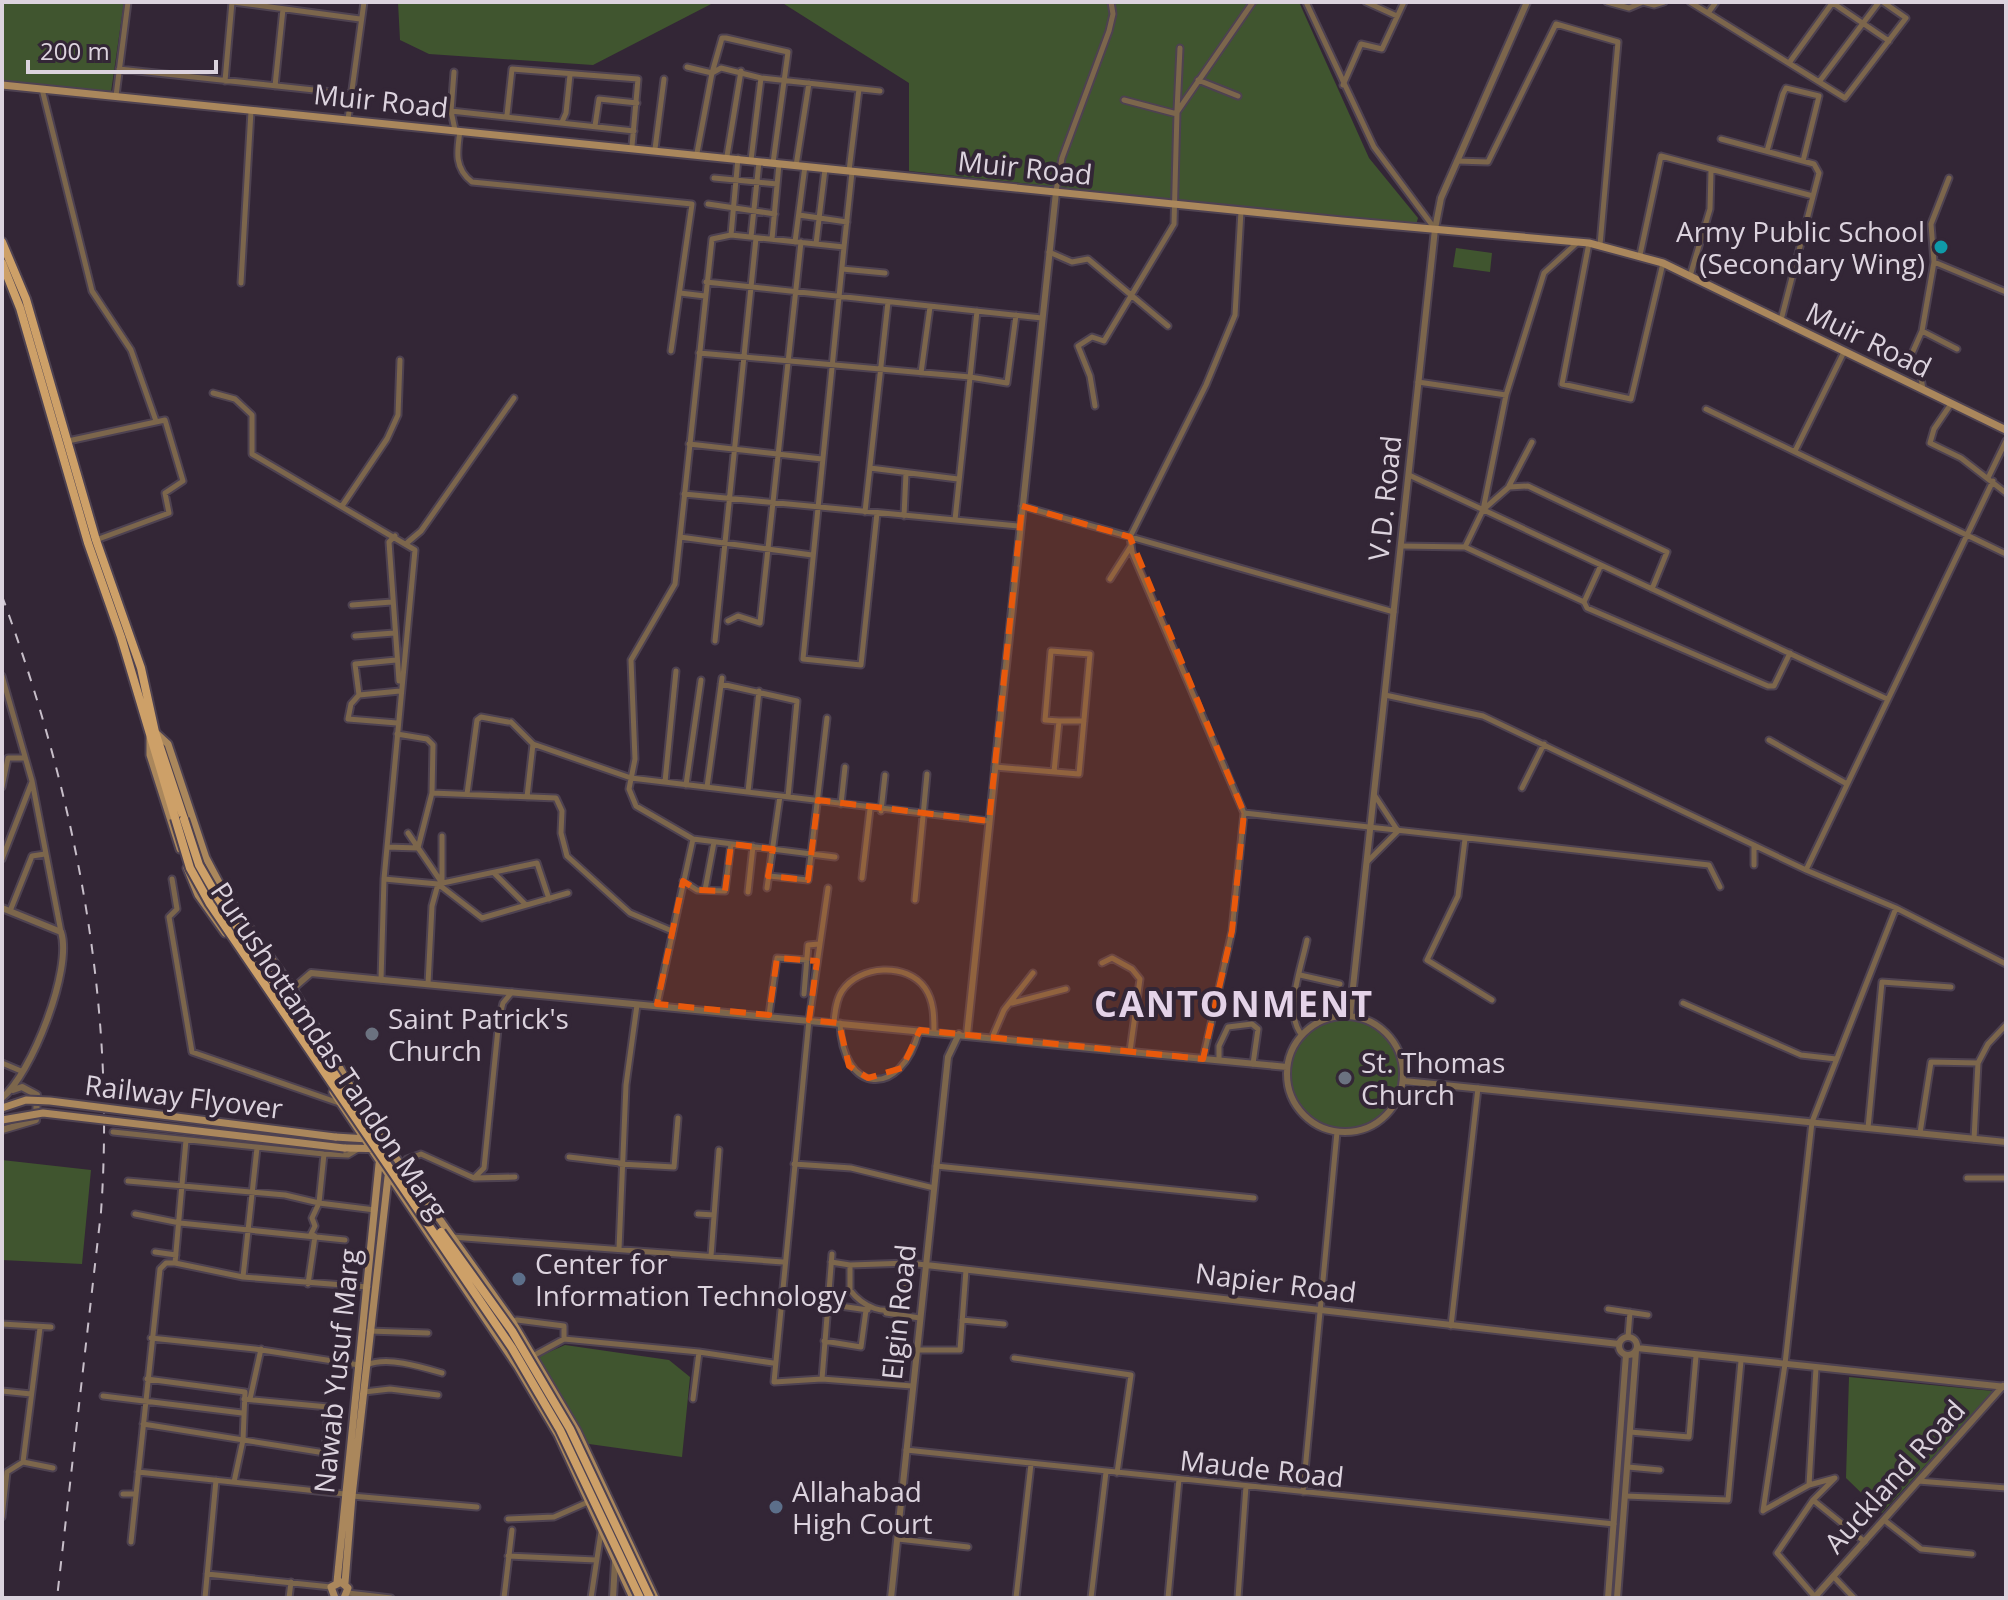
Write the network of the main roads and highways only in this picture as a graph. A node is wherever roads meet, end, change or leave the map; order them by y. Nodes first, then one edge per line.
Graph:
1 (2, 85) edge
2 (2, 242) edge
3 (2, 263) edge
4 (2006, 430) edge
5 (153, 734) junction
6 (180, 818) junction
7 (2, 1108) edge
8 (2, 1120) edge
9 (362, 1138) junction
10 (384, 1140) junction
11 (369, 1149) junction
12 (390, 1149) junction
13 (379, 1164) junction
14 (388, 1177) junction
15 (363, 1365) junction
16 (348, 1495) junction
17 (338, 1584) junction
18 (346, 1595) edge
19 (335, 1598) edge
20 (633, 1598) edge
21 (640, 1598) edge
22 (652, 1598) edge

1 - 4 main road, Muir Road
2 - 5 main road
3 - 5 main road, Purushottamdas Tandon Marg
5 - 6 main road
5 - 9 main road, Purushottamdas Tandon Marg
5 - 10 main road, Purushottamdas Tandon Marg
6 - 21 main road, bridge
6 - 22 main road, bridge
7 - 9 main road, Railway Flyover, bridge
8 - 11 main road, Railway Flyover, bridge
9 - 10 main road, Railway Flyover
9 - 11 main road, Purushottamdas Tandon Marg
10 - 12 main road, Purushottamdas Tandon Marg
11 - 12 main road, Railway Flyover
11 - 13 main road, Purushottamdas Tandon Marg
12 - 22 main road, Purushottamdas Tandon Marg
13 - 14 main road, Purushottamdas Tandon Marg
13 - 15 main road, Nawab Yusuf Marg
14 - 15 main road, Nawab Yusuf Marg
14 - 20 main road, Purushottamdas Tandon Marg
15 - 16 main road, Nawab Yusuf Marg
15 - 16 main road, Nawab Yusuf Marg
16 - 17 main road, Nawab Yusuf Marg
17 - 18 main road
17 - 19 main road

